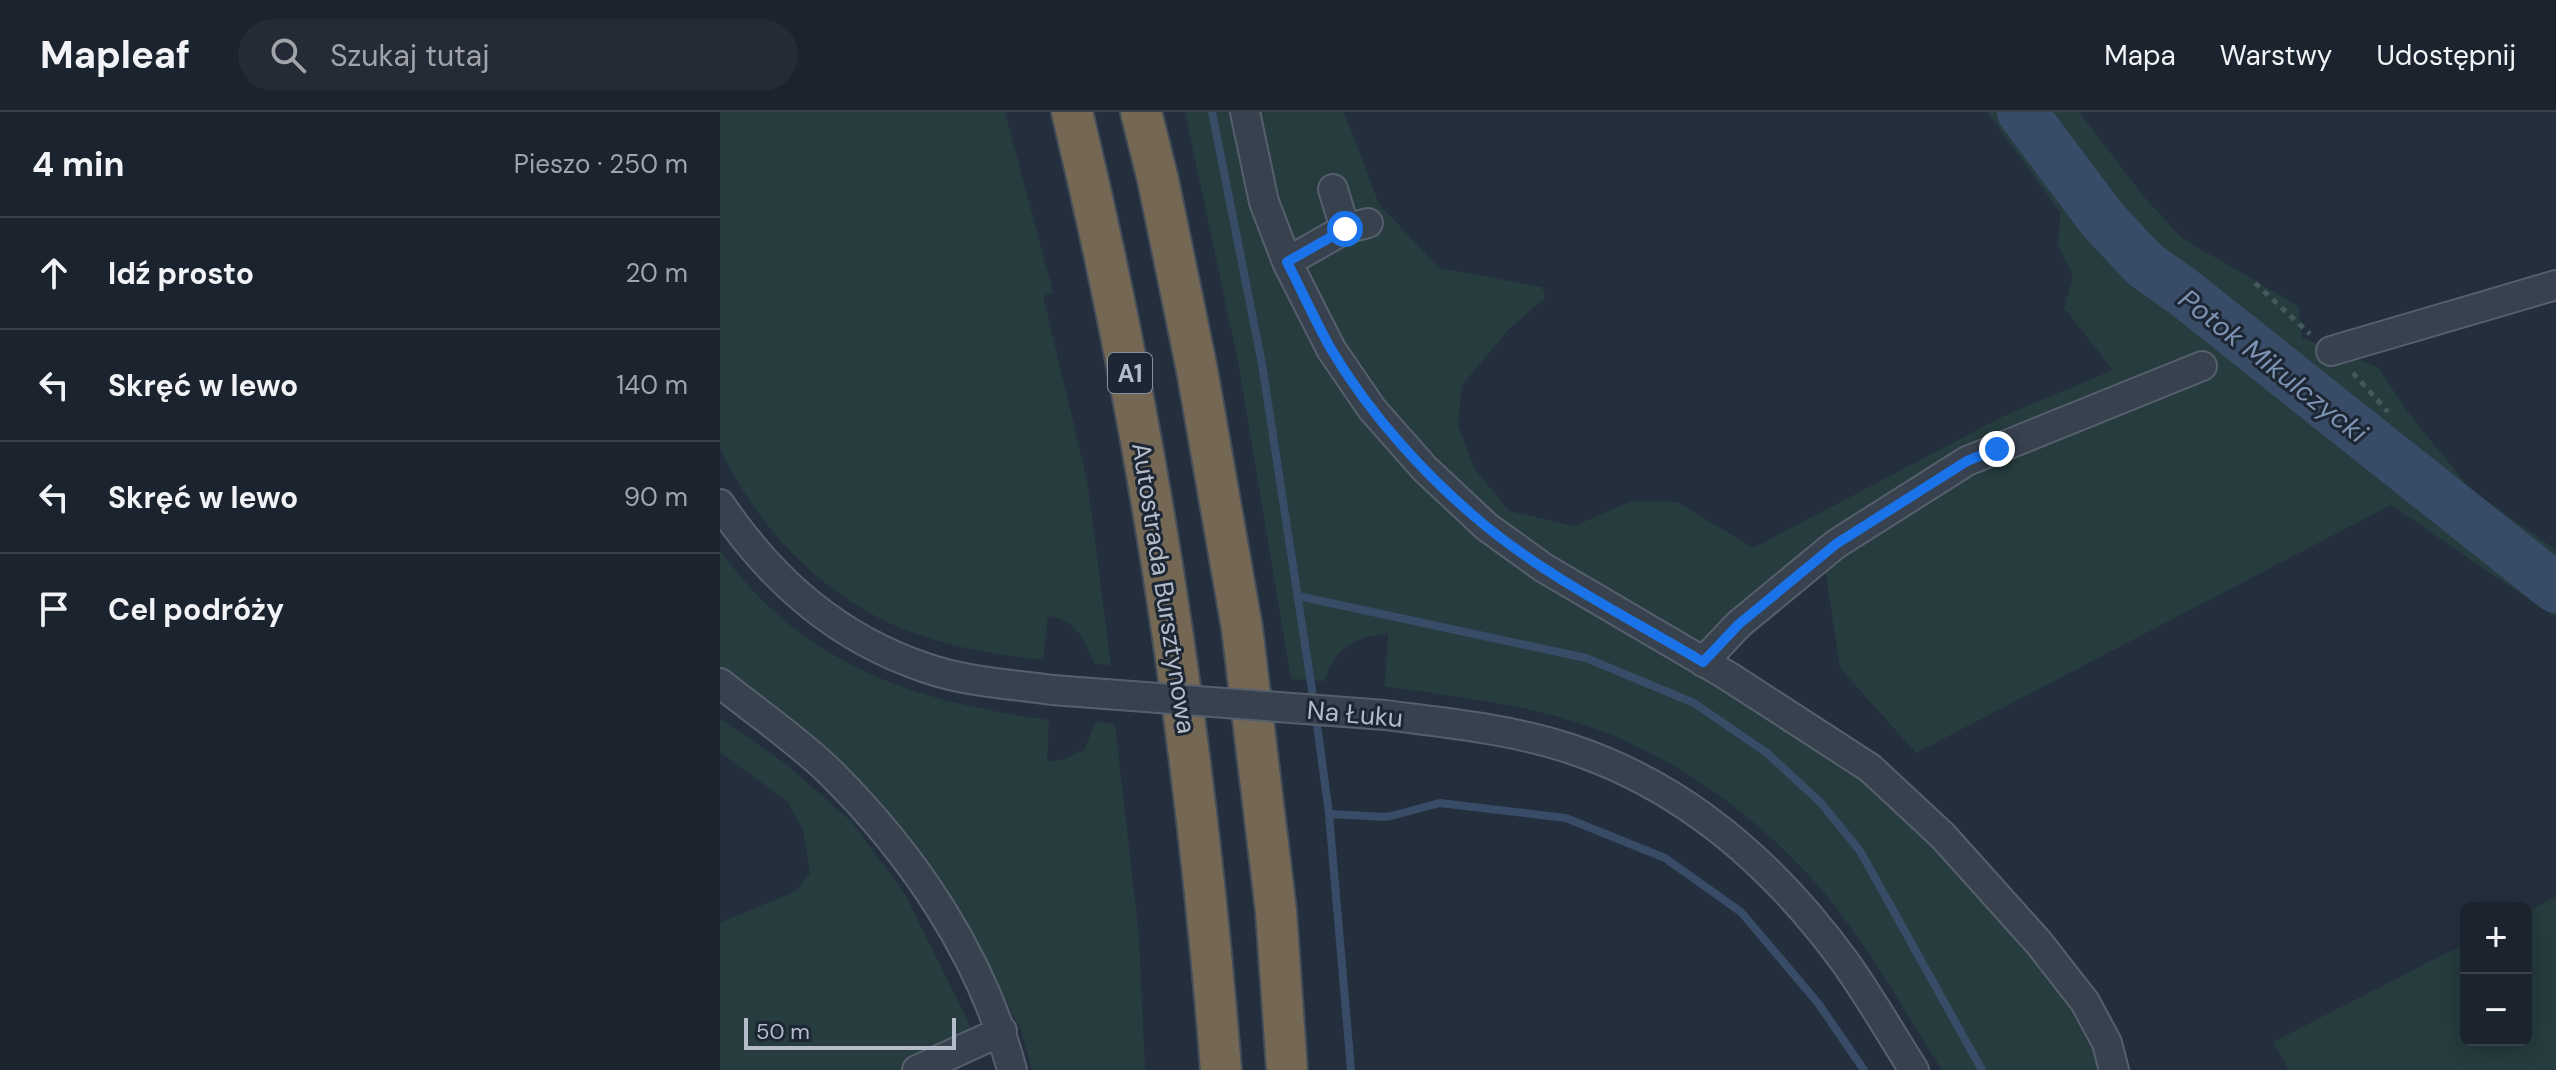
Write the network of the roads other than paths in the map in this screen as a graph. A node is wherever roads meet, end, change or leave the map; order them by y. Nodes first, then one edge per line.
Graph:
1 (1072, 112) edge
2 (1141, 112) edge
3 (1245, 112) edge
4 (1333, 189) dead end
5 (1287, 262) junction
6 (2556, 285) edge
7 (2331, 351) road end
8 (2202, 366) dead end
9 (720, 504) edge
10 (1703, 662) junction
11 (720, 683) edge
12 (1002, 1031) junction
13 (917, 1070) edge
14 (1012, 1070) edge
15 (1221, 1070) edge
16 (1287, 1070) edge
17 (1914, 1070) edge
18 (2114, 1070) edge

1 - 15 highway, Autostrada Bursztynowa / A1
2 - 16 highway
3 - 5 street
4 - 5 street
5 - 10 street
6 - 7 street
8 - 10 street
9 - 17 street, Na Łuku, bridge
10 - 18 street
11 - 12 street
12 - 13 street
12 - 14 street

